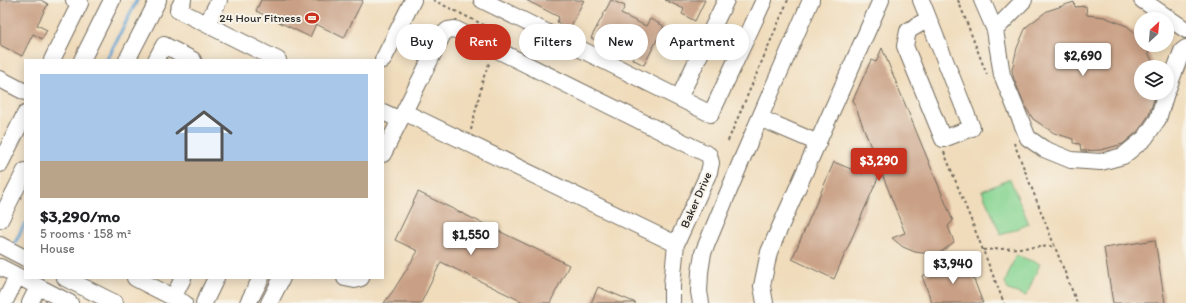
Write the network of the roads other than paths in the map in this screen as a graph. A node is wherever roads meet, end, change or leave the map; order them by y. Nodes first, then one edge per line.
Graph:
1 (74, 0) edge
2 (112, 0) edge
3 (158, 0) edge
4 (183, 0) edge
5 (219, 0) edge
6 (413, 0) edge
7 (482, 0) edge
8 (726, 0) edge
9 (764, 0) edge
10 (811, 0) edge
11 (881, 0) edge
12 (921, 0) edge
13 (982, 0) edge
14 (1024, 0) edge
15 (1142, 0) edge
16 (507, 6) edge
17 (928, 20) junction
18 (207, 24) junction
19 (995, 30) junction
20 (1186, 30) edge
21 (1186, 48) edge
22 (52, 59) edge
23 (82, 59) edge
24 (128, 59) edge
25 (157, 59) edge
26 (191, 59) edge
27 (276, 59) edge
28 (384, 59) edge
29 (1174, 73) edge
30 (0, 79) edge
31 (24, 91) edge
32 (679, 98) junction
33 (1164, 100) edge
34 (384, 112) edge
35 (24, 116) edge
36 (402, 116) junction
37 (760, 118) junction
38 (818, 143) junction
39 (384, 152) edge
40 (0, 164) edge
41 (24, 173) edge
42 (0, 220) edge
43 (676, 244) junction
44 (0, 245) edge
45 (24, 257) edge
46 (0, 268) edge
47 (18, 277) junction
48 (67, 279) edge
49 (137, 279) edge
50 (183, 279) edge
51 (216, 279) edge
52 (260, 279) edge
53 (281, 279) edge
54 (38, 287) junction
55 (179, 300) edge
56 (4, 303) edge
57 (30, 303) edge
58 (70, 303) edge
59 (115, 303) edge
60 (204, 303) edge
61 (248, 303) edge
62 (269, 303) edge
63 (672, 303) edge
64 (701, 303) edge
65 (765, 303) edge

1 - 22 street
2 - 23 street
3 - 24 street
4 - 18 street
5 - 18 street
6 - 28 street
7 - 16 street
8 - 32 street
9 - 32 street
10 - 37 street
11 - 38 street
12 - 17 street
13 - 19 street
14 - 19 street
15 - 20 street
16 - 32 street
17 - 17 street
18 - 27 street
19 - 33 street
21 - 29 street
25 - 26 street
30 - 31 street
34 - 36 street
35 - 40 street
36 - 39 street
36 - 43 street
36 - 43 street, Baker Drive
37 - 38 street
37 - 64 street
38 - 65 street
41 - 42 street
43 - 63 street, Baker Drive
44 - 45 street
46 - 47 street
47 - 54 street
47 - 56 street
48 - 59 street
49 - 55 street
50 - 55 street
51 - 60 street
52 - 61 street
53 - 62 street
54 - 57 street
54 - 58 street

